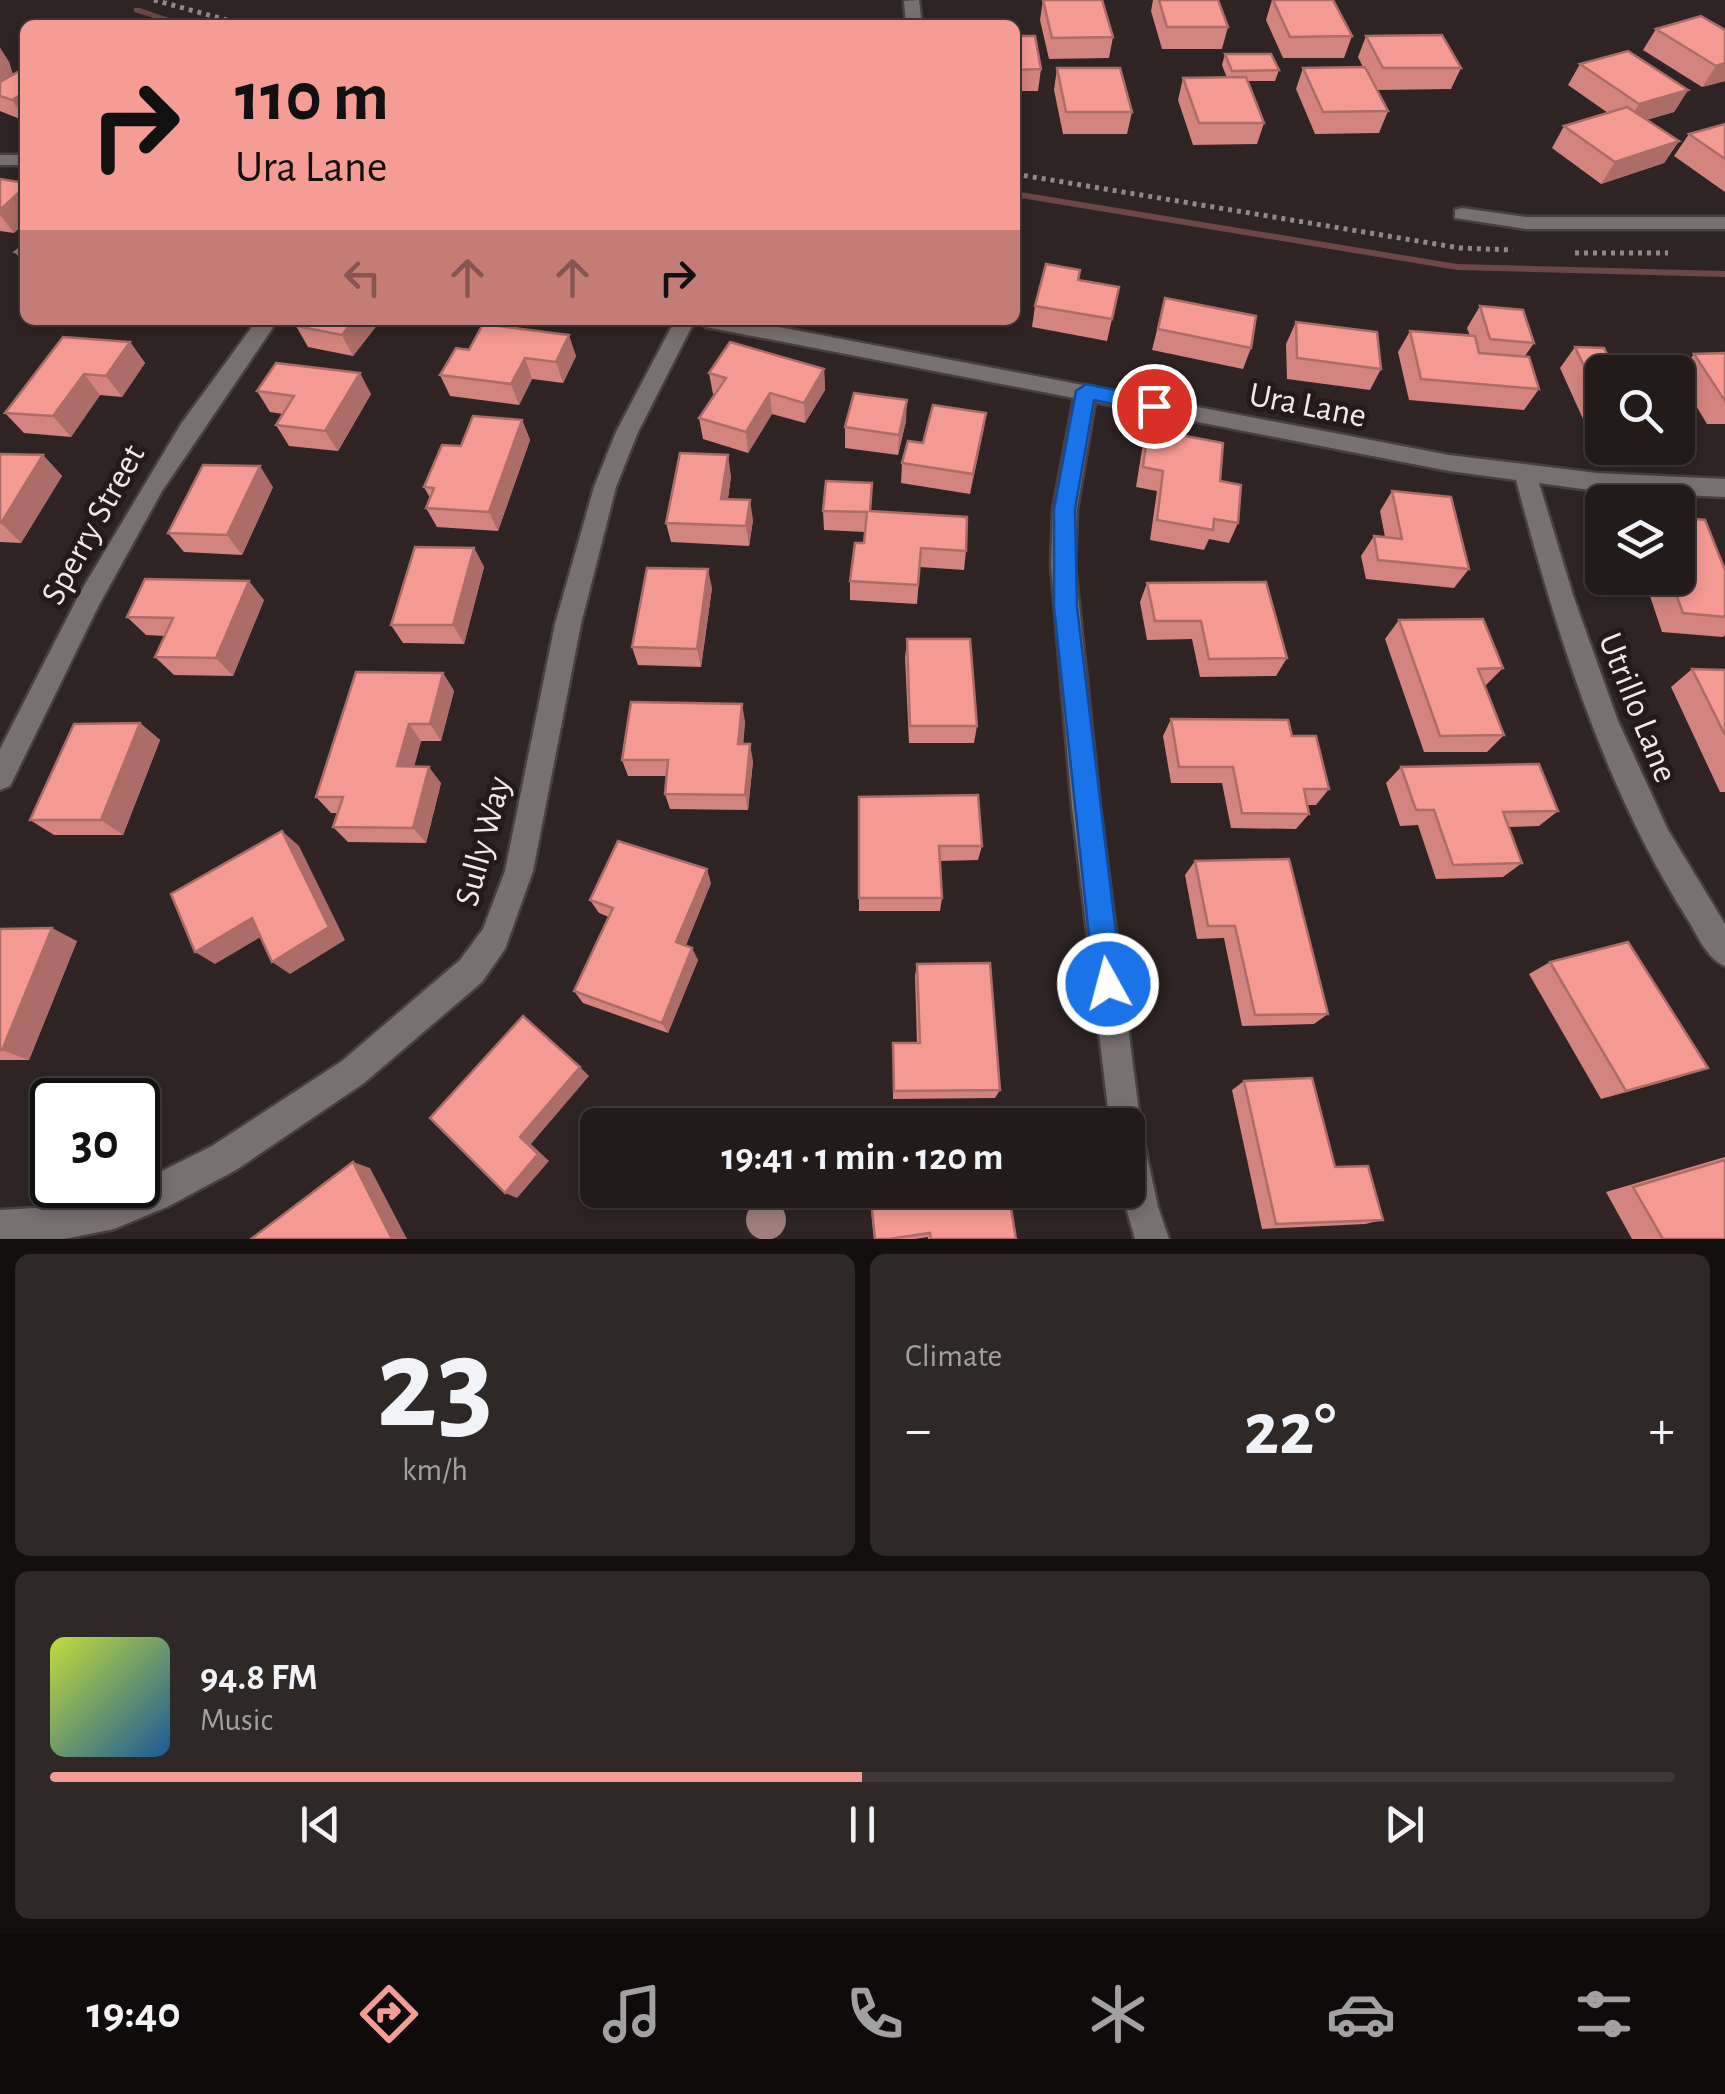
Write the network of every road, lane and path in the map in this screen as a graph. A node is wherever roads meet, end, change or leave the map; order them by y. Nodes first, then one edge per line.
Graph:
1 (154, 0) edge
2 (227, 20) edge
3 (1020, 175) edge
4 (1462, 214) dead end
5 (1725, 224) edge
6 (1518, 250) dead end
7 (1557, 252) dead end
8 (1670, 253) dead end
9 (264, 325) edge
10 (683, 325) edge
11 (733, 325) edge
12 (1086, 391) junction
13 (1526, 473) junction
14 (1725, 488) edge
15 (0, 777) edge
16 (1725, 951) edge
17 (1124, 1108) edge
18 (1141, 1208) edge
19 (0, 1227) edge
20 (1152, 1239) edge

1 - 2 path
3 - 6 path
4 - 5 street
7 - 8 path
9 - 15 street, Sperry Street
10 - 19 street, Sully Way
11 - 12 street, Ura Lane
12 - 13 street, Ura Lane
12 - 17 street
13 - 14 street, Ura Lane
13 - 16 street, Utrillo Lane
18 - 20 street

